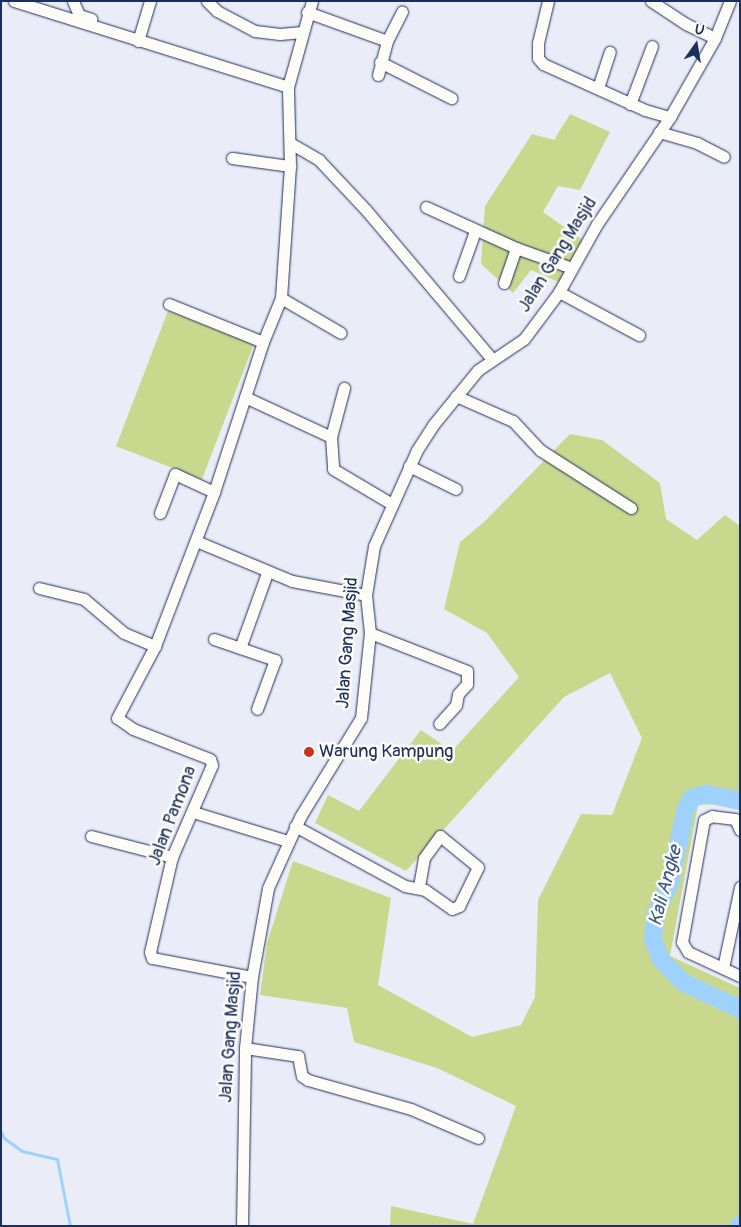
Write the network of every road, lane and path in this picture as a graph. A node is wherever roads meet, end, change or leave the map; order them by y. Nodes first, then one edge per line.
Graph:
1 (14, 1) edge
2 (73, 1) edge
3 (150, 1) edge
4 (208, 1) edge
5 (312, 1) edge
6 (548, 1) edge
7 (652, 1) edge
8 (730, 1) edge
9 (308, 12) junction
10 (402, 12) dead end
11 (106, 25) dead end
12 (302, 32) junction
13 (715, 38) junction
14 (138, 41) junction
15 (387, 41) junction
16 (652, 46) dead end
17 (610, 52) dead end
18 (380, 62) junction
19 (378, 75) dead end
20 (288, 87) junction
21 (598, 88) junction
22 (451, 98) dead end
23 (630, 104) junction
24 (670, 117) junction
25 (659, 132) junction
26 (290, 144) junction
27 (724, 157) dead end
28 (232, 158) dead end
29 (290, 166) junction
30 (426, 207) dead end
31 (475, 231) junction
32 (516, 248) junction
33 (572, 268) junction
34 (459, 276) dead end
35 (504, 283) dead end
36 (559, 292) junction
37 (281, 298) junction
38 (169, 304) dead end
39 (341, 333) dead end
40 (639, 334) dead end
41 (263, 342) junction
42 (492, 359) junction
43 (344, 388) dead end
44 (456, 396) junction
45 (245, 397) junction
46 (331, 437) junction
47 (409, 466) junction
48 (456, 489) dead end
49 (214, 492) junction
50 (392, 504) junction
51 (632, 508) dead end
52 (160, 513) dead end
53 (196, 541) junction
54 (267, 573) junction
55 (38, 588) dead end
56 (366, 595) junction
57 (370, 633) junction
58 (214, 639) dead end
59 (155, 646) junction
60 (240, 648) junction
61 (257, 709) dead end
62 (439, 724) dead end
63 (193, 812) junction
64 (296, 826) junction
65 (740, 830) edge
66 (91, 836) dead end
67 (288, 841) junction
68 (172, 857) junction
69 (419, 887) junction
70 (740, 887) edge
71 (723, 968) junction
72 (740, 976) edge
73 (252, 977) junction
74 (245, 1048) junction
75 (414, 1097) dead end
76 (411, 1109) junction
77 (478, 1138) dead end
78 (242, 1226) edge

1 - 14 street
2 - 11 street
3 - 14 street
4 - 12 street
5 - 9 street, Jalan Pamona
6 - 21 street
7 - 13 street
8 - 13 street, Jalan Gang Masjid
9 - 12 street, Jalan Pamona
9 - 15 street
10 - 15 street
12 - 20 street, Jalan Pamona
13 - 24 street, Jalan Gang Masjid
14 - 20 street
15 - 18 street
16 - 23 street
17 - 21 street
18 - 19 street
18 - 22 street
20 - 26 street, Jalan Pamona
21 - 23 street
23 - 24 street
24 - 25 street, Jalan Gang Masjid
25 - 27 street
25 - 33 street, Jalan Gang Masjid
26 - 29 street, Jalan Pamona
26 - 42 street
28 - 29 street
29 - 37 street, Jalan Pamona
30 - 31 street
31 - 32 street
31 - 34 street
32 - 33 street
32 - 35 street
33 - 36 street, Jalan Gang Masjid
36 - 40 street
36 - 42 street, Jalan Gang Masjid
37 - 39 street
37 - 41 street, Jalan Pamona
38 - 41 street
41 - 45 street, Jalan Pamona
42 - 44 street, Jalan Gang Masjid
43 - 46 street
44 - 47 street, Jalan Gang Masjid
44 - 51 street
45 - 46 street
45 - 49 street, Jalan Pamona
46 - 50 street
47 - 48 street
47 - 50 street, Jalan Gang Masjid
49 - 52 street
49 - 53 street, Jalan Pamona
50 - 56 street, Jalan Gang Masjid
53 - 54 street
53 - 59 street, Jalan Pamona
54 - 56 street
54 - 60 street
55 - 59 street
56 - 57 street, Jalan Gang Masjid
57 - 62 street
57 - 64 street, Jalan Gang Masjid
58 - 60 street
59 - 63 street, Jalan Pamona
60 - 61 street
63 - 67 street
63 - 68 street, Jalan Pamona
64 - 67 street, Jalan Gang Masjid
64 - 69 street
65 - 71 street
66 - 68 street
67 - 73 street, Jalan Gang Masjid
68 - 73 street, Jalan Pamona
69 - 69 street
70 - 71 street
71 - 72 street
73 - 74 street, Jalan Gang Masjid
74 - 76 street
74 - 78 street, Jalan Gang Masjid
75 - 76 street
76 - 77 street

